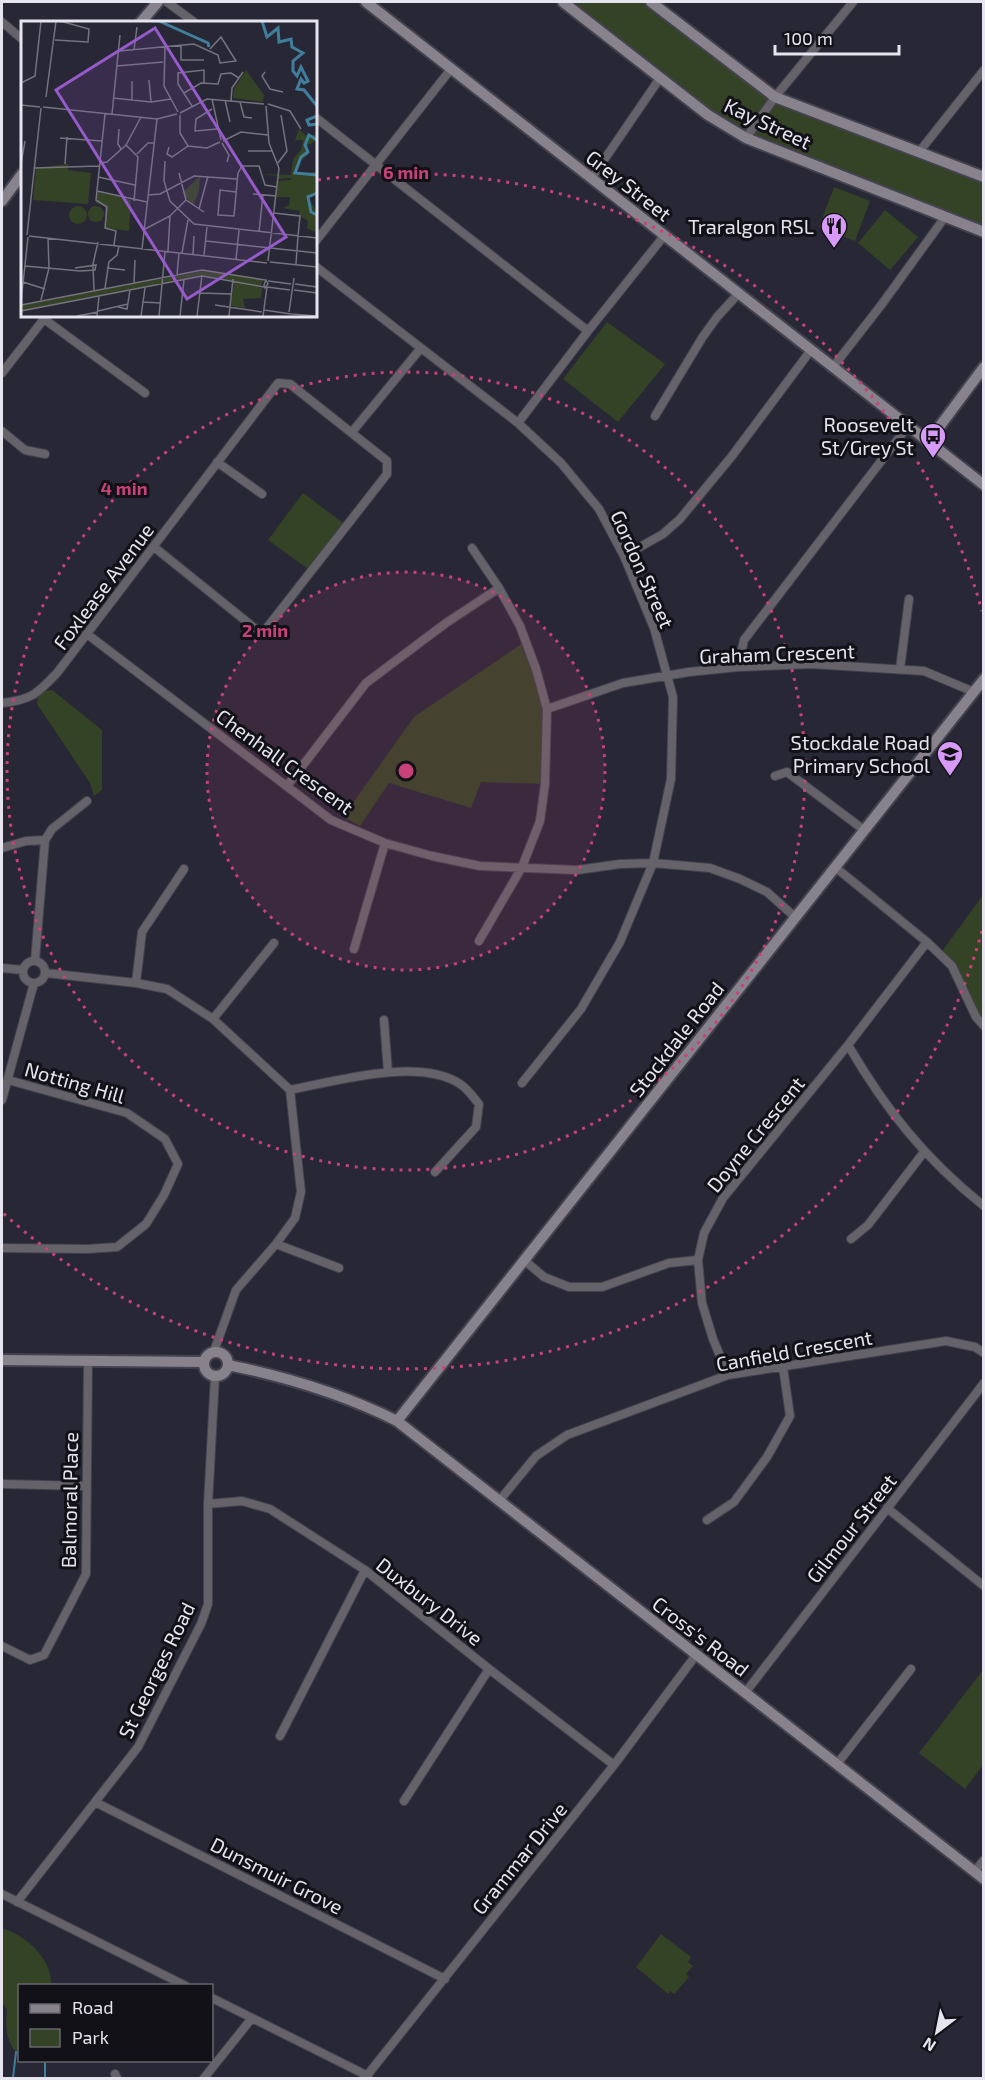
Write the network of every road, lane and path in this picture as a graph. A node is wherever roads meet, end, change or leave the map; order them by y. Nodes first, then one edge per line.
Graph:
1 (158, 2) edge
2 (167, 2) edge
3 (366, 2) edge
4 (562, 2) edge
5 (651, 2) edge
6 (853, 2) edge
7 (142, 21) edge
8 (193, 21) edge
9 (2, 22) edge
10 (21, 38) edge
11 (452, 69) junction
12 (984, 70) edge
13 (660, 78) junction
14 (775, 97) junction
15 (316, 118) edge
16 (746, 138) junction
17 (919, 152) junction
18 (376, 165) junction
19 (21, 175) edge
20 (984, 177) edge
21 (591, 179) junction
22 (2, 201) edge
23 (945, 217) junction
24 (984, 232) edge
25 (664, 236) junction
26 (316, 241) edge
27 (316, 267) edge
28 (739, 293) junction
29 (46, 317) edge
30 (588, 331) junction
31 (421, 348) junction
32 (812, 350) junction
33 (833, 367) junction
34 (984, 367) edge
35 (2, 374) edge
36 (145, 393) dead end
37 (655, 416) dead end
38 (518, 423) junction
39 (908, 426) junction
40 (2, 431) edge
41 (352, 432) junction
42 (928, 442) junction
43 (45, 454) dead end
44 (217, 462) junction
45 (984, 486) edge
46 (262, 494) dead end
47 (154, 547) junction
48 (472, 548) dead end
49 (624, 556) junction
50 (499, 588) junction
51 (909, 599) dead end
52 (87, 634) junction
53 (738, 667) junction
54 (900, 669) junction
55 (666, 677) junction
56 (984, 679) edge
57 (974, 692) junction
58 (2, 703) edge
59 (547, 709) junction
60 (775, 776) dead end
61 (288, 786) junction
62 (87, 801) dead end
63 (864, 830) junction
64 (45, 840) junction
65 (385, 843) junction
66 (2, 848) edge
67 (653, 863) junction
68 (522, 867) junction
69 (835, 867) junction
70 (184, 869) dead end
71 (795, 917) junction
72 (478, 941) dead end
73 (927, 942) junction
74 (274, 943) dead end
75 (354, 949) dead end
76 (35, 961) junction
77 (2, 968) edge
78 (23, 970) junction
79 (46, 973) junction
80 (34, 983) junction
81 (136, 983) junction
82 (213, 1019) junction
83 (384, 1020) dead end
84 (984, 1026) edge
85 (848, 1045) junction
86 (388, 1072) junction
87 (8, 1080) junction
88 (522, 1083) dead end
89 (290, 1090) junction
90 (2, 1100) edge
91 (924, 1152) junction
92 (435, 1172) dead end
93 (984, 1206) edge
94 (851, 1239) dead end
95 (276, 1244) junction
96 (2, 1248) edge
97 (524, 1260) junction
98 (698, 1260) junction
99 (339, 1268) dead end
100 (214, 1351) junction
101 (984, 1353) edge
102 (2, 1360) edge
103 (88, 1362) junction
104 (203, 1362) junction
105 (228, 1365) junction
106 (783, 1367) junction
107 (728, 1375) junction
108 (215, 1376) junction
109 (984, 1383) edge
110 (397, 1421) junction
111 (2, 1484) edge
112 (86, 1486) junction
113 (499, 1501) junction
114 (208, 1504) junction
115 (887, 1508) junction
116 (707, 1520) dead end
117 (365, 1570) junction
118 (982, 1583) edge
119 (2, 1646) edge
120 (696, 1655) junction
121 (489, 1669) junction
122 (911, 1669) dead end
123 (745, 1693) junction
124 (280, 1736) dead end
125 (837, 1764) junction
126 (614, 1765) junction
127 (404, 1801) dead end
128 (95, 1802) junction
129 (984, 1860) edge
130 (974, 1872) junction
131 (984, 1879) edge
132 (2, 1894) edge
133 (17, 1902) junction
134 (445, 1978) junction
135 (182, 1984) edge
136 (213, 1998) edge
137 (252, 2018) junction
138 (367, 2077) edge
139 (204, 2079) edge

1 - 7 street
2 - 8 street
3 - 11 street, Grey Street
4 - 13 street, Kay Street
5 - 14 street, Kay Street
6 - 14 street
9 - 10 street
11 - 18 street
11 - 21 street, Grey Street
12 - 17 street
13 - 16 street, Kay Street
13 - 21 street
14 - 16 street
14 - 17 street, Kay Street
15 - 18 street
16 - 23 street, Kay Street
17 - 20 street, Kay Street
18 - 26 street
18 - 30 street
19 - 22 street
21 - 25 street, Grey Street
23 - 24 street, Kay Street
23 - 33 street
25 - 28 street, Grey Street
25 - 30 street
27 - 31 street, Gordon Street
28 - 32 street, Grey Street
28 - 37 street
29 - 35 street
29 - 36 street
30 - 38 street
31 - 38 street, Gordon Street
31 - 41 street
32 - 33 street, Grey Street
32 - 49 street
33 - 39 street, Grey Street
34 - 42 street
38 - 49 street, Gordon Street
39 - 42 street, Grey Street
39 - 53 street
40 - 43 street
41 - 44 street, Foxlease Avenue
41 - 47 street
42 - 45 street, Grey Street
44 - 46 street
44 - 47 street, Foxlease Avenue
47 - 52 street, Foxlease Avenue
48 - 50 street
49 - 55 street, Gordon Street
50 - 59 street
50 - 61 street
51 - 54 street
52 - 58 street, Foxlease Avenue
52 - 61 street, Chenhall Crescent
53 - 54 street, Graham Crescent
53 - 55 street, Graham Crescent
54 - 57 street, Graham Crescent
55 - 59 street, Graham Crescent
55 - 67 street, Gordon Street
56 - 57 street, Stockdale Road
57 - 63 street, Stockdale Road
59 - 68 street
60 - 63 street
61 - 65 street, Chenhall Crescent
62 - 64 street
63 - 69 street, Stockdale Road
64 - 66 street
64 - 76 street
65 - 68 street, Chenhall Crescent
65 - 75 street
67 - 68 street, Chenhall Crescent
67 - 71 street, Chenhall Crescent
67 - 88 street, Gordon Street
68 - 72 street
69 - 71 street, Stockdale Road
69 - 73 street
70 - 81 street
71 - 97 street, Stockdale Road
73 - 84 street
73 - 85 street, Doyne Crescent
74 - 82 street
76 - 78 street
76 - 79 street
77 - 78 street
78 - 80 street
79 - 80 street
79 - 81 street
80 - 87 street
81 - 82 street
82 - 89 street
83 - 86 street
85 - 91 street
85 - 98 street, Doyne Crescent
86 - 89 street
86 - 92 street
87 - 90 street
87 - 96 street, Notting Hill
89 - 95 street
91 - 93 street
91 - 94 street
95 - 99 street
95 - 100 street
97 - 98 street
97 - 110 street, Stockdale Road
98 - 107 street, Doyne Crescent
100 - 104 street
100 - 105 street
101 - 106 street, Canfield Crescent
102 - 103 street
103 - 104 street
103 - 112 street, Balmoral Place
104 - 108 street
105 - 108 street
105 - 110 street, Cross's Road
106 - 107 street, Canfield Crescent
106 - 116 street
107 - 113 street, Canfield Crescent
108 - 114 street, St Georges Road
109 - 115 street, Gilmour Street
110 - 113 street, Cross's Road
111 - 112 street
112 - 119 street, Balmoral Place
113 - 120 street, Cross's Road
114 - 117 street, Duxbury Drive
114 - 128 street, St Georges Road
115 - 118 street
115 - 123 street, Gilmour Street
117 - 121 street, Duxbury Drive
117 - 124 street
120 - 123 street, Cross's Road
120 - 126 street, Grammar Drive
121 - 126 street, Duxbury Drive
121 - 127 street
122 - 125 street
123 - 125 street, Cross's Road
125 - 130 street, Cross's Road
126 - 134 street, Grammar Drive
128 - 133 street, St Georges Road
128 - 134 street, Dunsmuir Grove
129 - 130 street
130 - 131 street, Cross's Road
132 - 133 street
133 - 135 street
134 - 138 street, Grammar Drive
136 - 137 street
137 - 138 street
137 - 139 street

